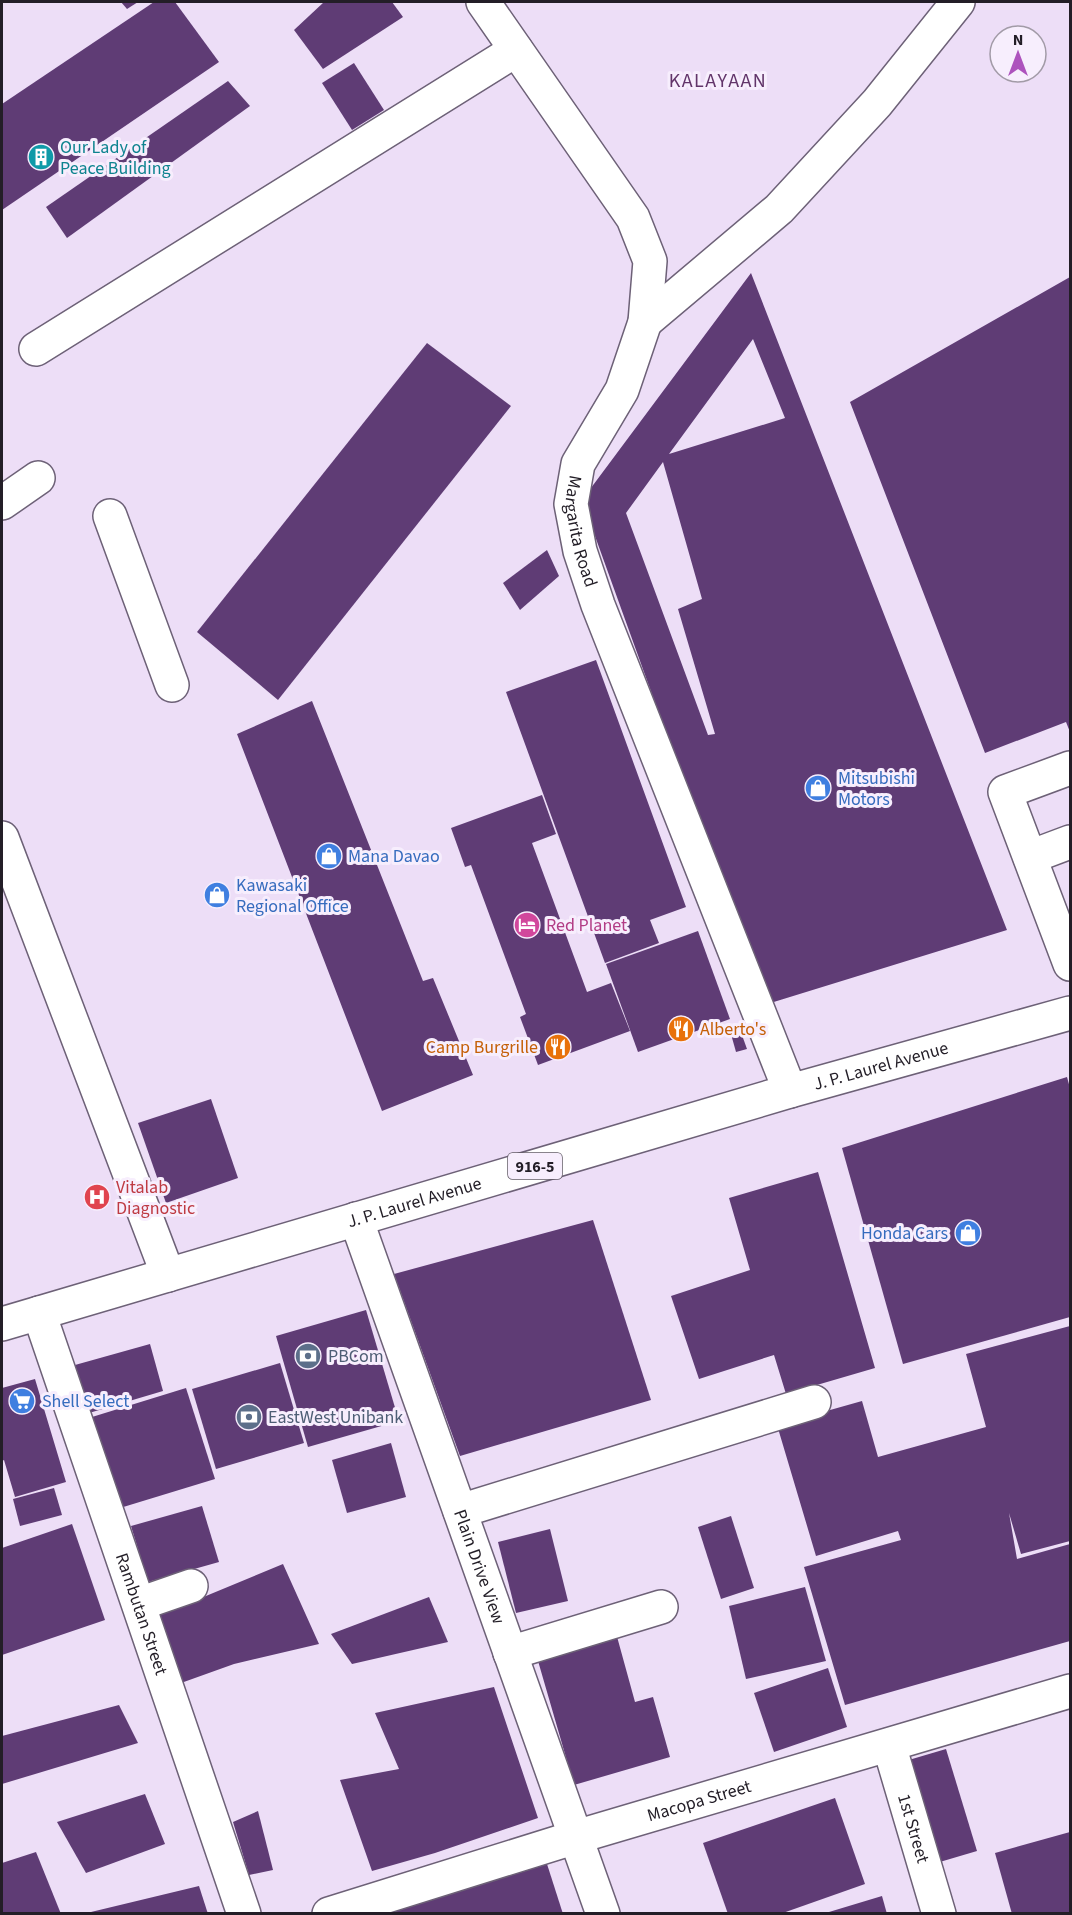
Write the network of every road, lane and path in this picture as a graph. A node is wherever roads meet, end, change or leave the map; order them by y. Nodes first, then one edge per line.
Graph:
1 (483, 2) edge
2 (958, 2) edge
3 (516, 50) junction
4 (645, 322) junction
5 (36, 349) dead end
6 (38, 478) dead end
7 (2, 503) edge
8 (110, 516) dead end
9 (172, 685) dead end
10 (1071, 768) edge
11 (2, 838) edge
12 (1071, 842) edge
13 (1030, 857) junction
14 (1065, 931) edge
15 (1071, 964) edge
16 (1071, 1013) edge
17 (790, 1091) junction
18 (356, 1219) junction
19 (168, 1275) junction
20 (39, 1313) junction
21 (2, 1324) edge
22 (814, 1402) dead end
23 (460, 1511) junction
24 (191, 1586) dead end
25 (139, 1604) junction
26 (662, 1607) dead end
27 (510, 1653) junction
28 (1071, 1691) edge
29 (889, 1745) junction
30 (576, 1837) junction
31 (244, 1914) edge
32 (329, 1914) edge
33 (603, 1914) edge
34 (939, 1914) edge

1 - 3 street, Margarita Road
2 - 4 street
3 - 4 street, Margarita Road
3 - 5 street
4 - 17 street, Margarita Road
6 - 7 street
8 - 9 street
10 - 13 street
11 - 19 street
12 - 13 street
13 - 14 street
14 - 15 street
16 - 17 street, J. P. Laurel Avenue / 916-5
17 - 18 street, J. P. Laurel Avenue / 916-5
18 - 19 street, J. P. Laurel Avenue / 916-5
18 - 23 street, Plain Drive View
19 - 20 street, J. P. Laurel Avenue / 916-5
20 - 21 street, J. P. Laurel Avenue / 916-5
20 - 25 street, Rambutan Street
22 - 23 street
23 - 27 street, Plain Drive View
24 - 25 street
25 - 31 street, Rambutan Street
26 - 27 street
27 - 30 street, Plain Drive View
28 - 29 street, Macopa Street
29 - 30 street, Macopa Street
29 - 34 street, 1st Street
30 - 32 street, Macopa Street
30 - 33 street, Plain Drive View

